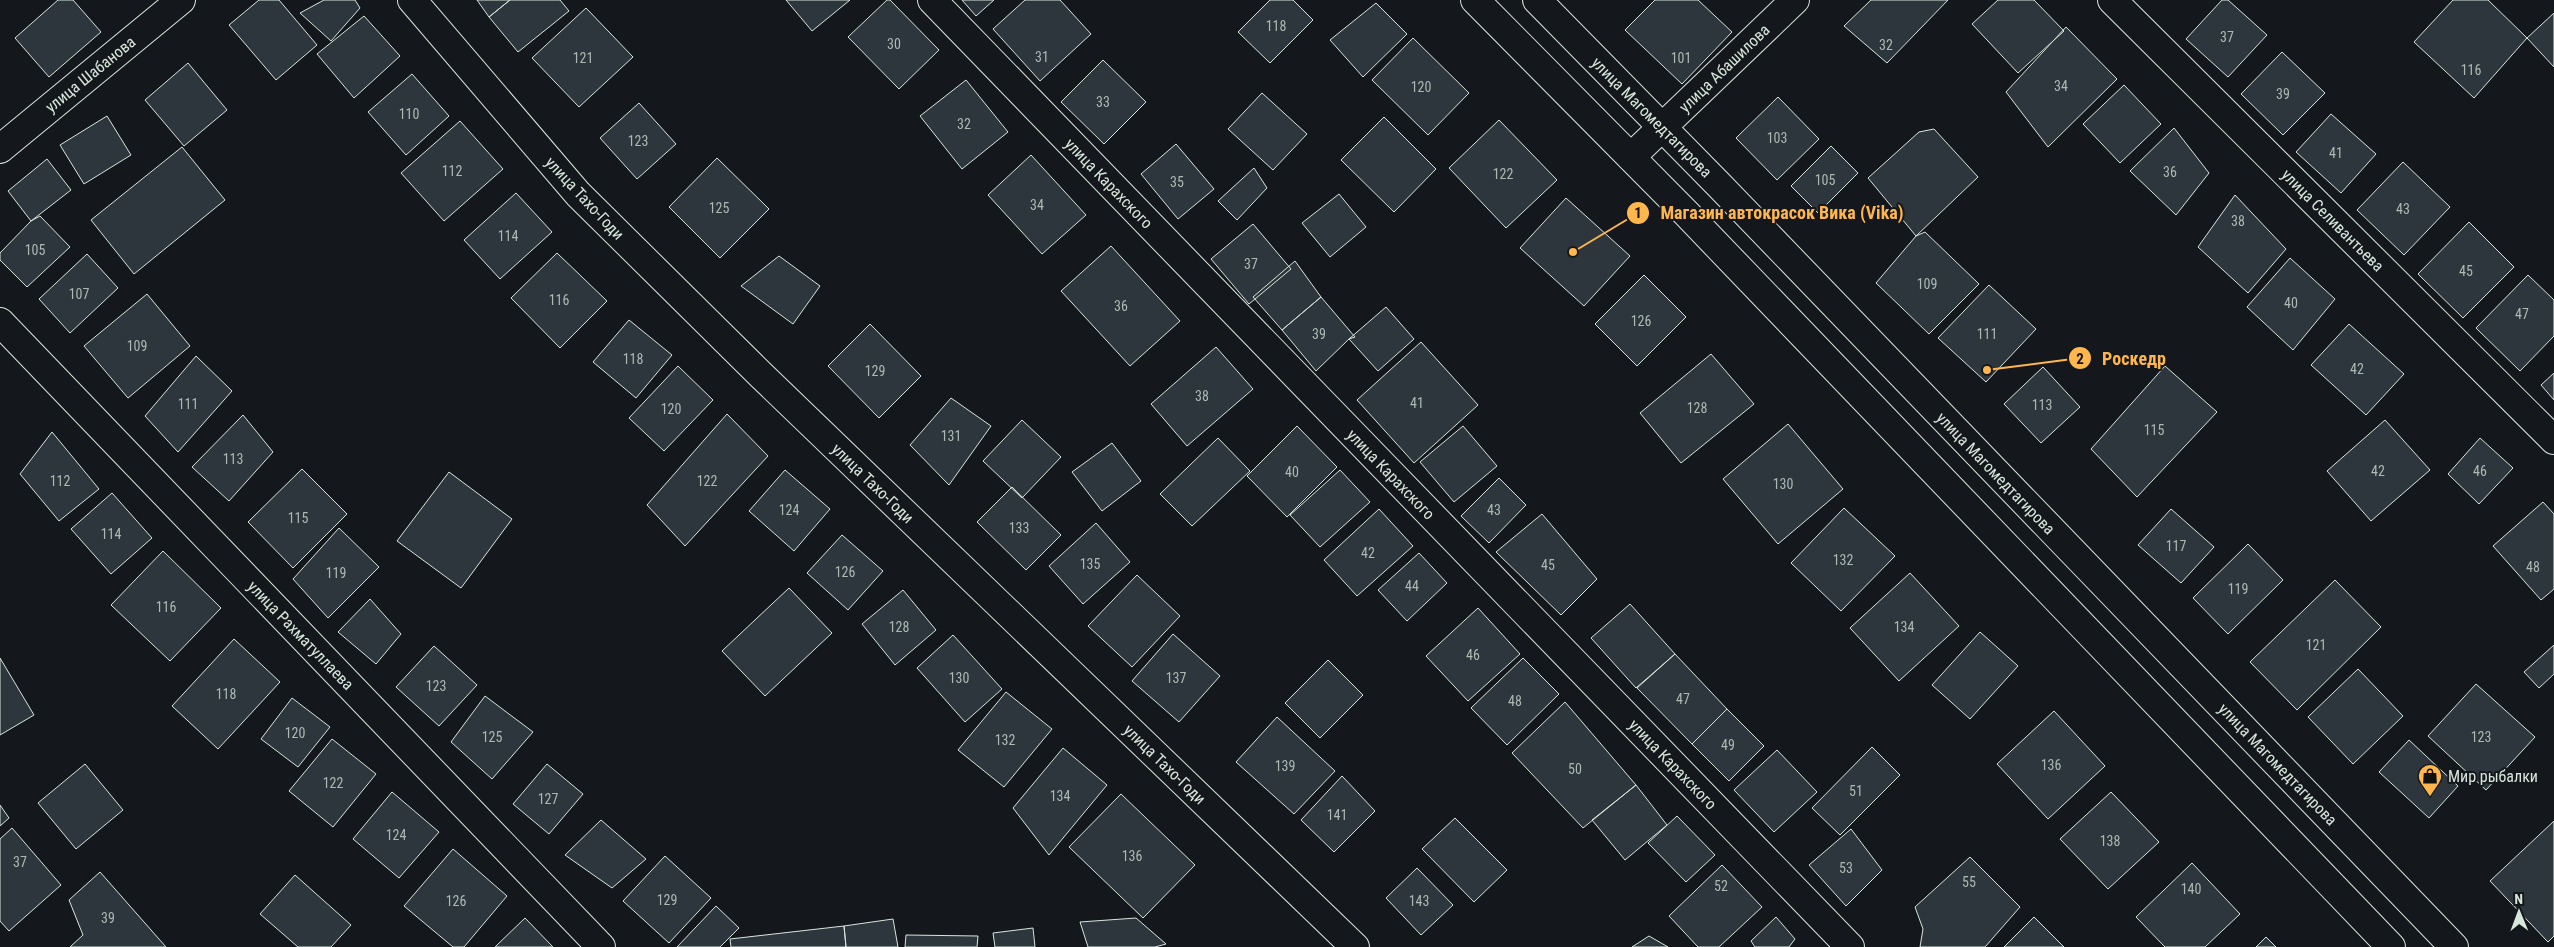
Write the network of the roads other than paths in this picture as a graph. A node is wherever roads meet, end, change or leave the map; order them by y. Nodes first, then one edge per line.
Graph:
1 (181, 0) edge
2 (412, 0) edge
3 (932, 0) edge
4 (1475, 0) edge
5 (1538, 0) edge
6 (1795, 0) edge
7 (2112, 0) edge
8 (1662, 127) junction
9 (0, 149) edge
10 (1630, 157) junction
11 (0, 322) edge
12 (2554, 440) edge
13 (601, 947) edge
14 (1355, 947) edge
15 (1850, 947) edge
16 (2391, 947) edge
17 (2454, 947) edge

1 - 9 street, улица Шабанова
2 - 14 street, улица Тахо-Годи
3 - 15 street, улица Карахского
4 - 10 street
5 - 8 street, улица Магомедтагирова
6 - 8 street, улица Абашилова
7 - 12 street, улица Селивантьева
8 - 10 street, улица Абашилова
8 - 17 street, улица Магомедтагирова
10 - 16 street
11 - 13 street, улица Рахматуллаева

